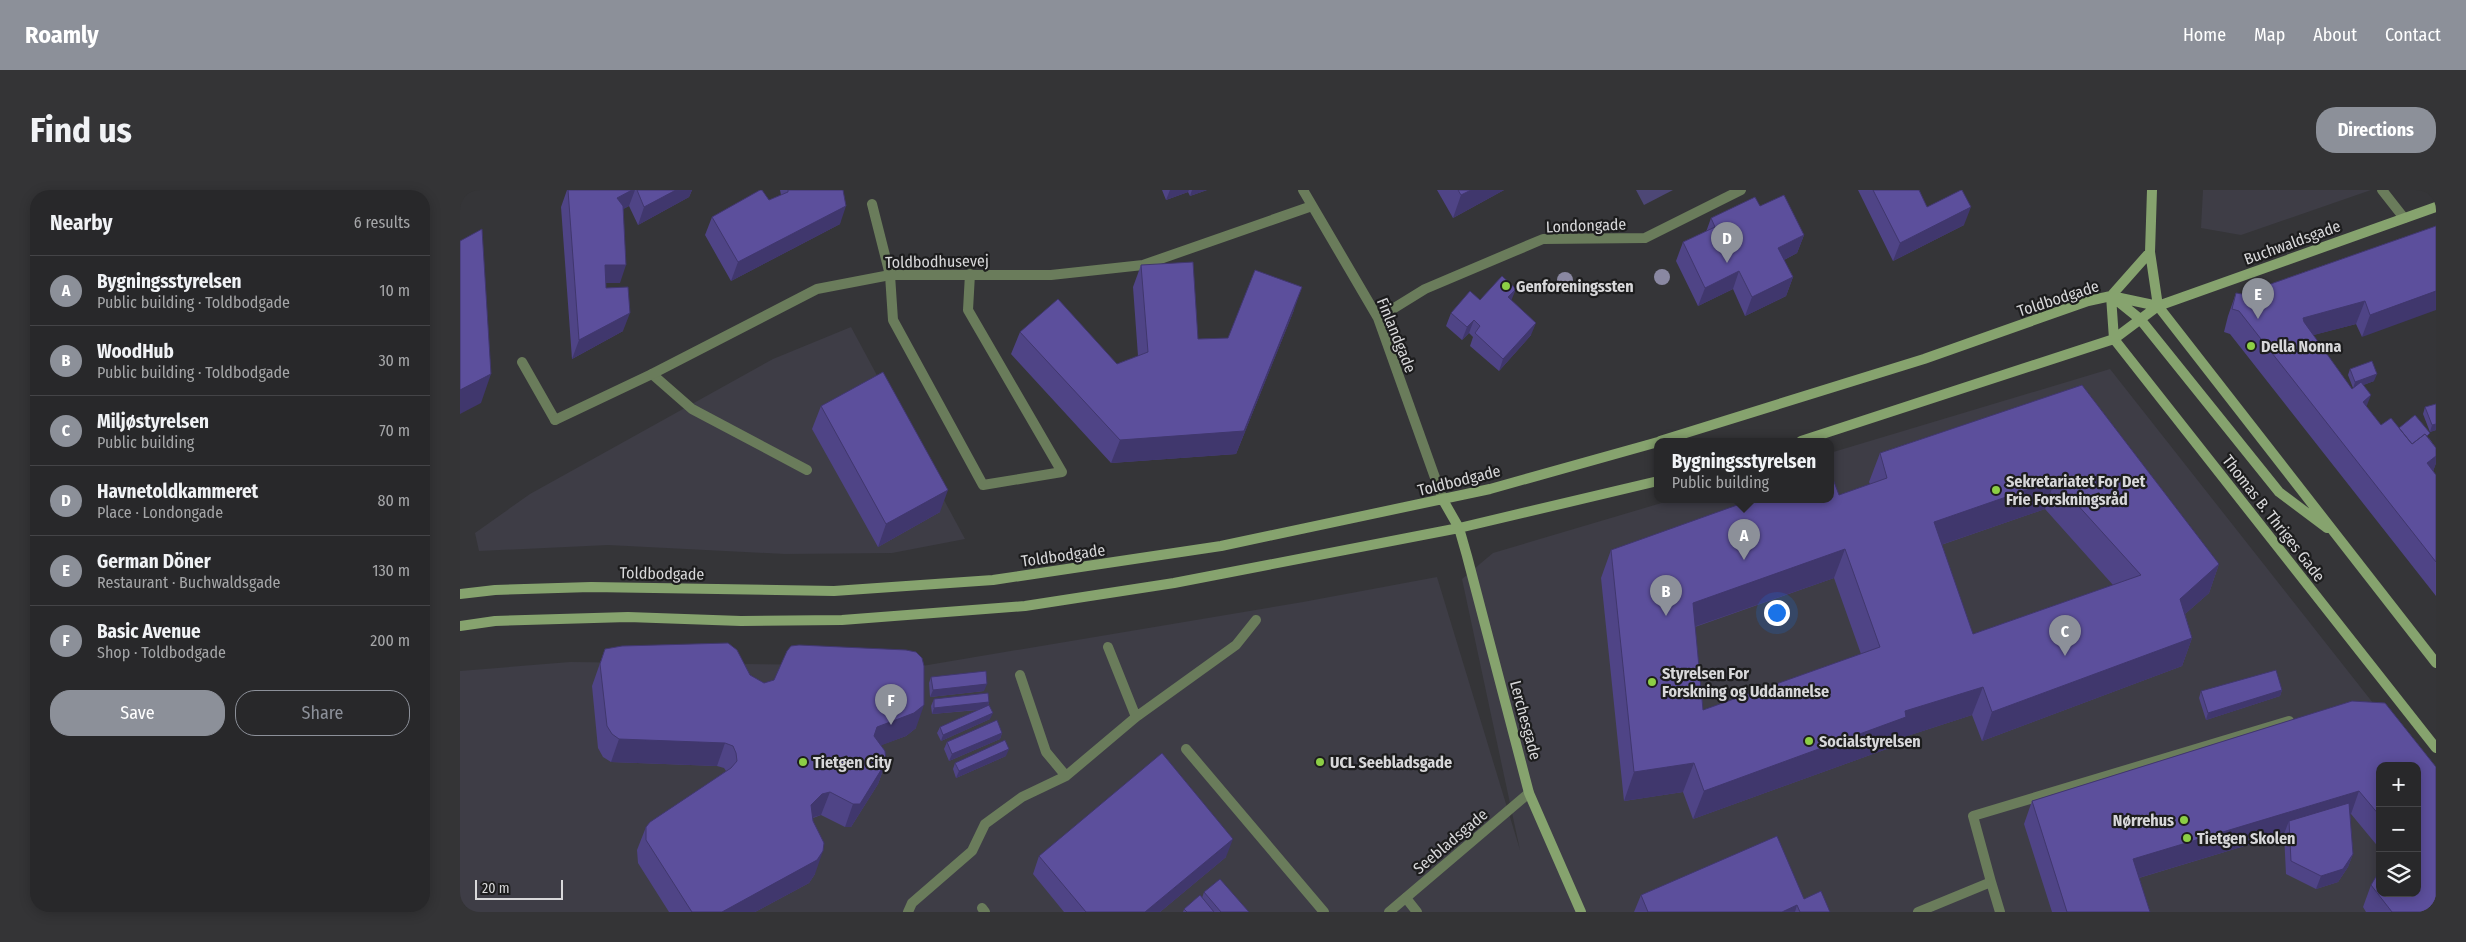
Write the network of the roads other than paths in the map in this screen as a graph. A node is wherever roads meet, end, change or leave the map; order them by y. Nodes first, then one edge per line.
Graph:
1 (1303, 190) edge
2 (1741, 190) edge
3 (2152, 190) edge
4 (2382, 190) edge
5 (872, 204) dead end
6 (1312, 206) junction
7 (2436, 207) edge
8 (2404, 218) junction
9 (2150, 252) junction
10 (970, 274) junction
11 (890, 275) junction
12 (2111, 296) junction
13 (2158, 306) junction
14 (1378, 318) junction
15 (2140, 319) junction
16 (2114, 339) junction
17 (522, 362) dead end
18 (652, 374) junction
19 (1672, 438) edge
20 (1809, 438) edge
21 (1654, 443) edge
22 (807, 470) dead end
23 (1654, 482) edge
24 (1443, 500) junction
25 (1459, 528) junction
26 (2337, 536) junction
27 (460, 594) edge
28 (1256, 620) dead end
29 (460, 626) edge
30 (1108, 647) dead end
31 (2436, 663) edge
32 (1020, 675) dead end
33 (1136, 717) junction
34 (2297, 718) edge
35 (2436, 748) edge
36 (1186, 750) dead end
37 (1066, 776) junction
38 (1529, 793) junction
39 (1991, 882) junction
40 (1406, 898) junction
41 (908, 912) edge
42 (1324, 912) edge
43 (1390, 912) edge
44 (1417, 912) edge
45 (1581, 912) edge
46 (1918, 912) edge
47 (2000, 912) edge

1 - 6 street, Finlandgade
2 - 14 street, Londongade
3 - 9 main road
4 - 8 street
5 - 11 street
6 - 10 street, Toldbodhusevej
6 - 14 street, Finlandgade
7 - 8 main road, Buchwaldsgade
8 - 13 main road, Buchwaldsgade
9 - 12 main road
9 - 13 main road
10 - 11 street, Toldbodhusevej
10 - 11 street
11 - 18 street, Toldbodhusevej
12 - 13 main road, Toldbodgade
12 - 15 main road
12 - 16 main road
12 - 19 main road, Toldbodgade
13 - 15 main road
13 - 26 main road
14 - 24 street, Finlandgade
15 - 16 main road
15 - 26 main road
16 - 20 main road
16 - 35 main road, Thomas B. Thriges Gade
17 - 18 street, Toldbodhusevej
18 - 22 street
21 - 24 main road, Toldbodgade
23 - 25 main road
24 - 25 main road, Lerchesgade
24 - 27 main road, Toldbodgade
25 - 29 main road
25 - 38 main road, Lerchesgade
26 - 31 main road
28 - 33 street
30 - 33 street
32 - 37 street
33 - 37 street
34 - 39 street
36 - 42 street
37 - 41 street
38 - 40 street, Seebladsgade
38 - 45 main road, Lerchesgade
39 - 46 street
39 - 47 street
40 - 43 street, Seebladsgade
40 - 44 street

